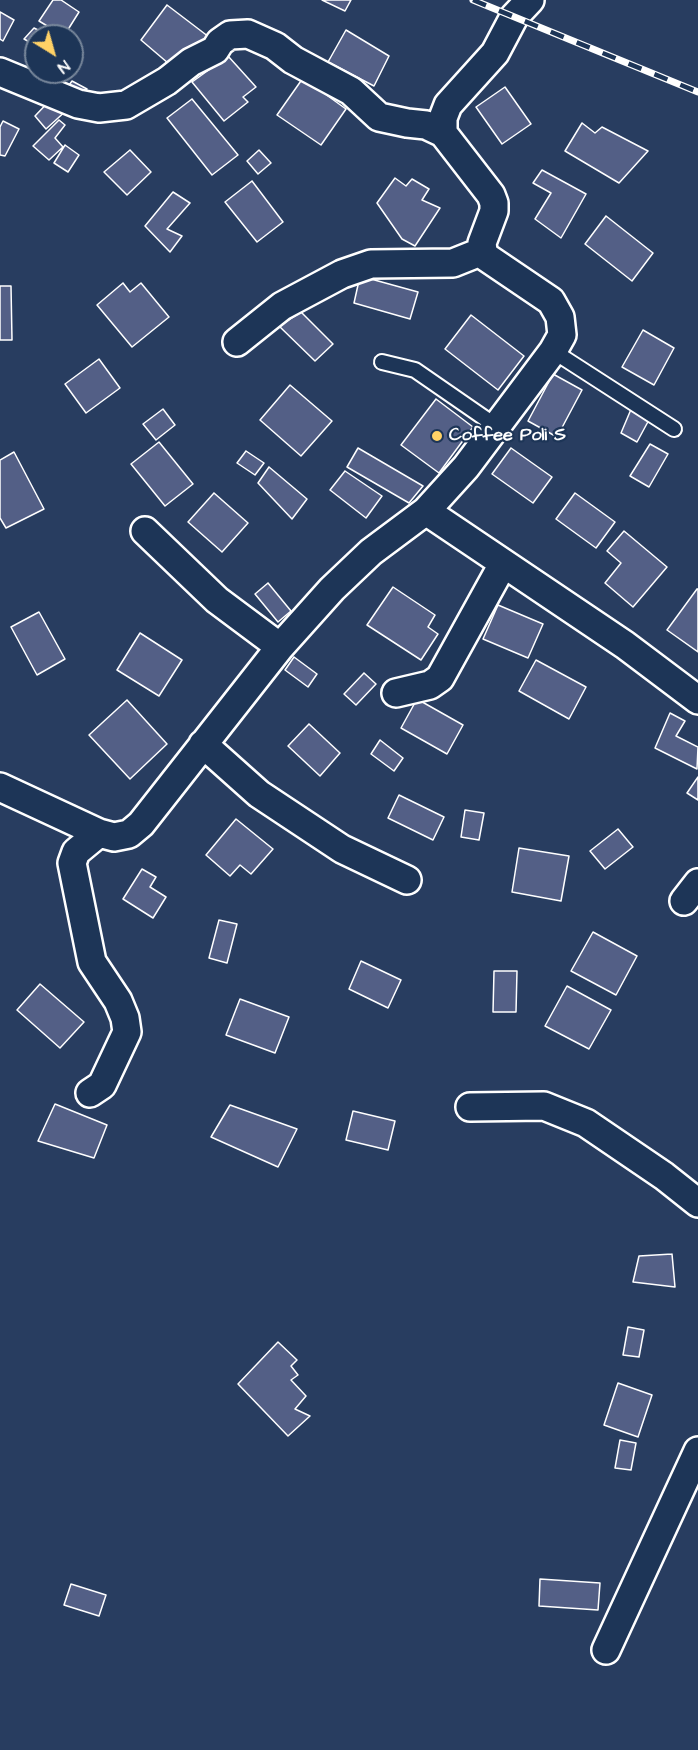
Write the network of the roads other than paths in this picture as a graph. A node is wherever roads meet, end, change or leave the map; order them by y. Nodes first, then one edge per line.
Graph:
1 (530, 0) edge
2 (0, 72) edge
3 (443, 133) junction
4 (483, 251) junction
5 (237, 342) dead end
6 (553, 351) junction
7 (382, 362) dead end
8 (496, 426) junction
9 (674, 429) dead end
10 (426, 511) junction
11 (145, 531) dead end
12 (503, 564) junction
13 (280, 647) junction
14 (396, 693) dead end
15 (698, 700) edge
16 (203, 744) junction
17 (0, 787) edge
18 (99, 833) junction
19 (407, 880) dead end
20 (90, 1093) dead end
21 (470, 1107) dead end
22 (698, 1203) edge
23 (698, 1451) edge
24 (606, 1650) dead end

1 - 3 street
2 - 3 street
3 - 4 street
4 - 5 street
4 - 6 street
6 - 8 street
6 - 9 lane
7 - 8 lane
8 - 10 street
10 - 12 street
10 - 13 street
11 - 13 street
12 - 14 street
12 - 15 street
13 - 16 street
16 - 18 street
16 - 19 street
17 - 18 street
18 - 20 street
21 - 22 street
23 - 24 street

